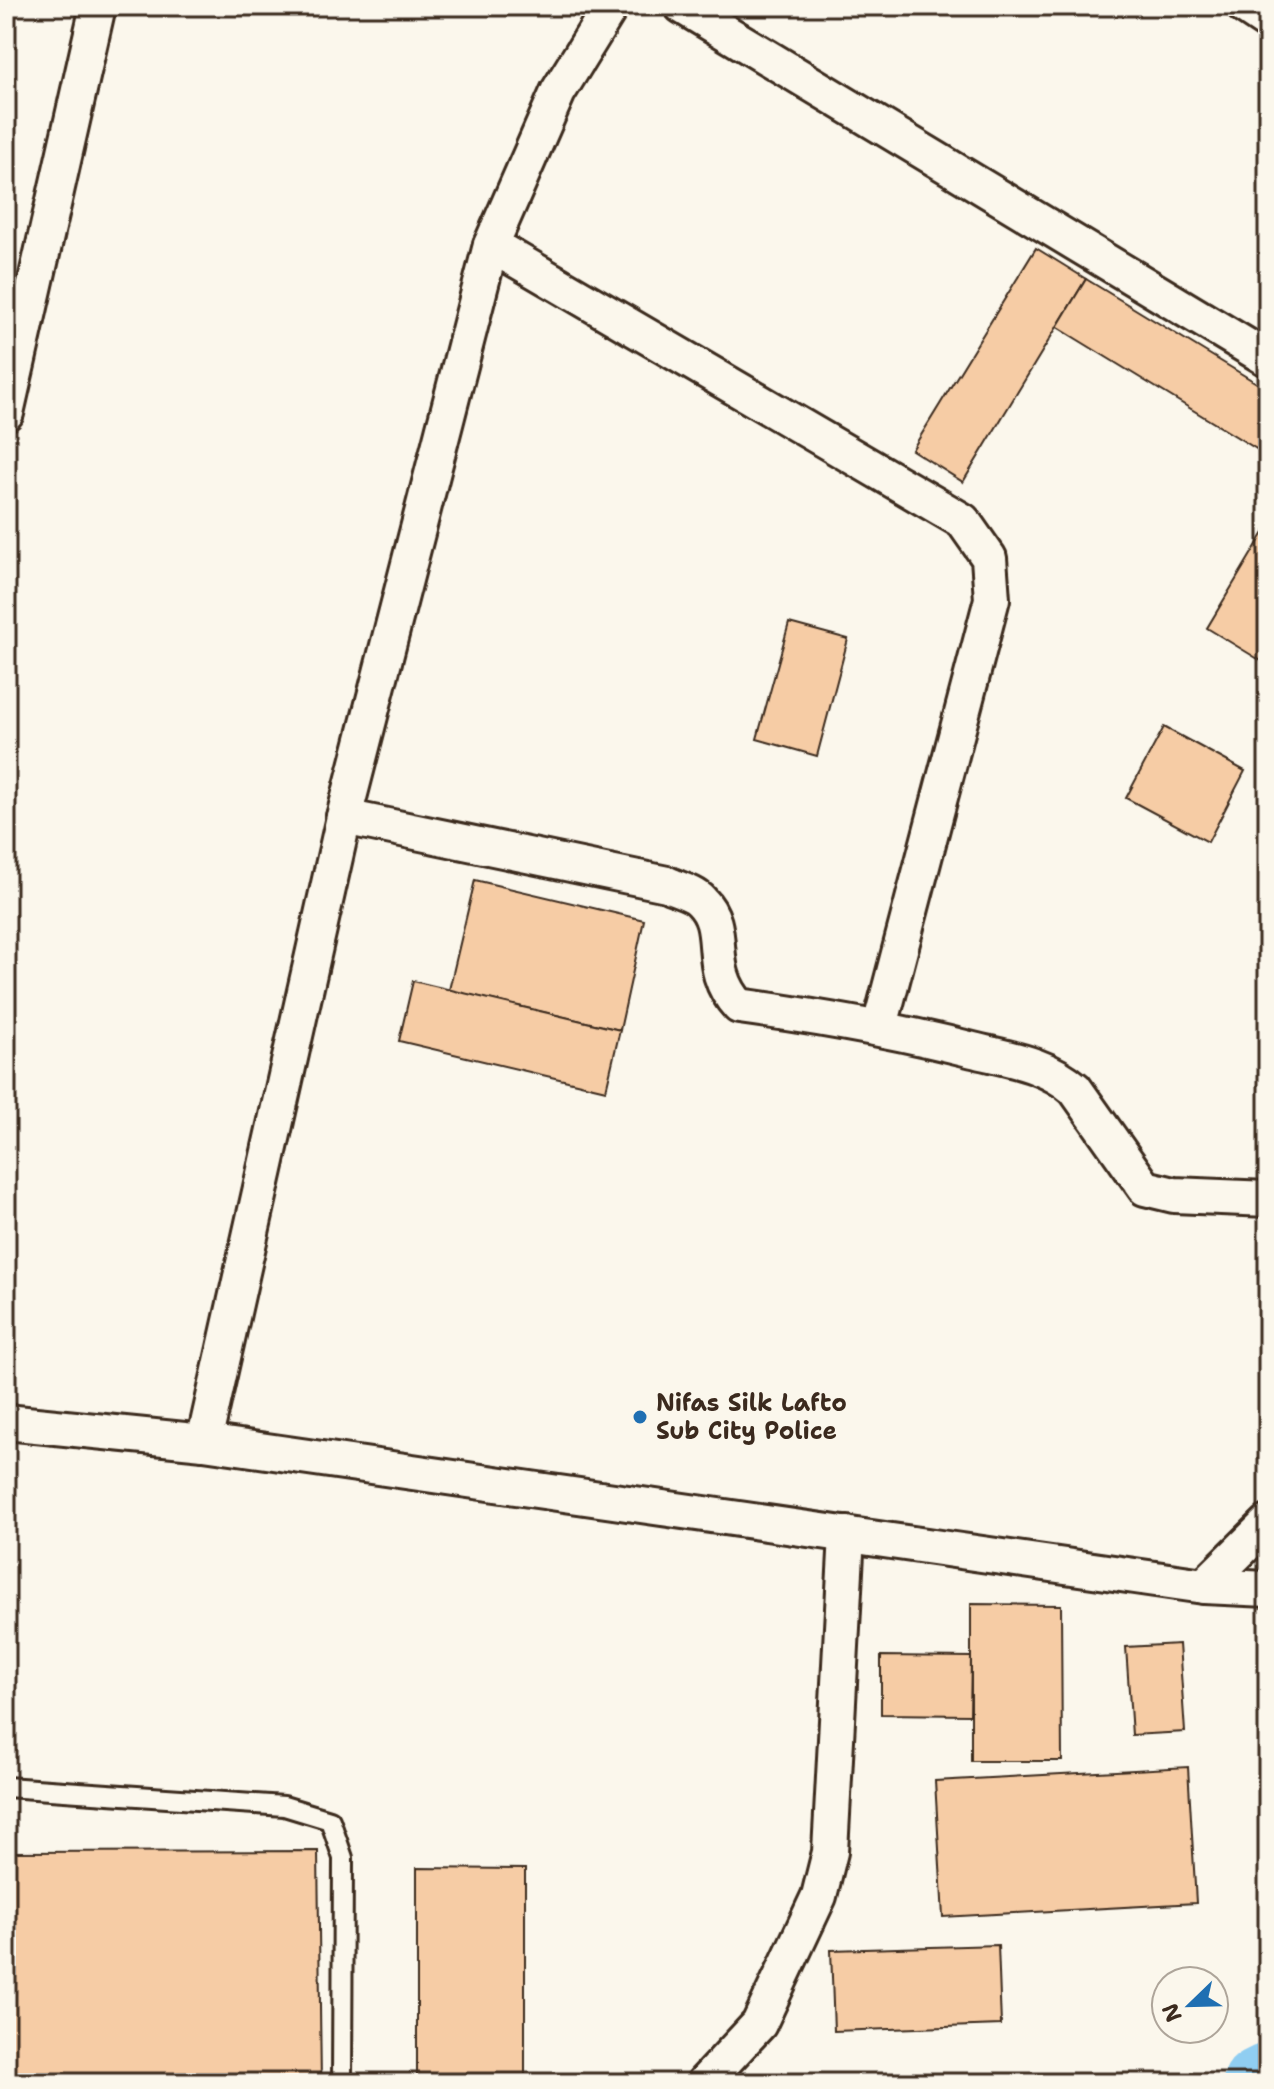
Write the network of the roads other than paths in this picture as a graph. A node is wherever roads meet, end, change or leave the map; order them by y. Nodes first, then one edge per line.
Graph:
1 (98, 6) edge
2 (611, 6) edge
3 (682, 6) edge
4 (1244, 6) edge
5 (1268, 22) edge
6 (491, 245) junction
7 (1268, 359) edge
8 (6, 413) edge
9 (344, 817) junction
10 (880, 1026) junction
11 (1268, 1199) edge
12 (6, 1422) edge
13 (204, 1442) junction
14 (1268, 1523) edge
15 (847, 1534) junction
16 (1204, 1586) junction
17 (1261, 1589) edge
18 (6, 1787) edge
19 (342, 2083) edge
20 (704, 2083) edge

1 - 8 street
2 - 6 street
3 - 7 street
4 - 5 street
6 - 9 street
6 - 10 street
9 - 10 street
9 - 13 street
10 - 11 street
12 - 13 street
13 - 15 street
14 - 16 street
15 - 16 street
15 - 20 street
16 - 17 street
18 - 19 lane

